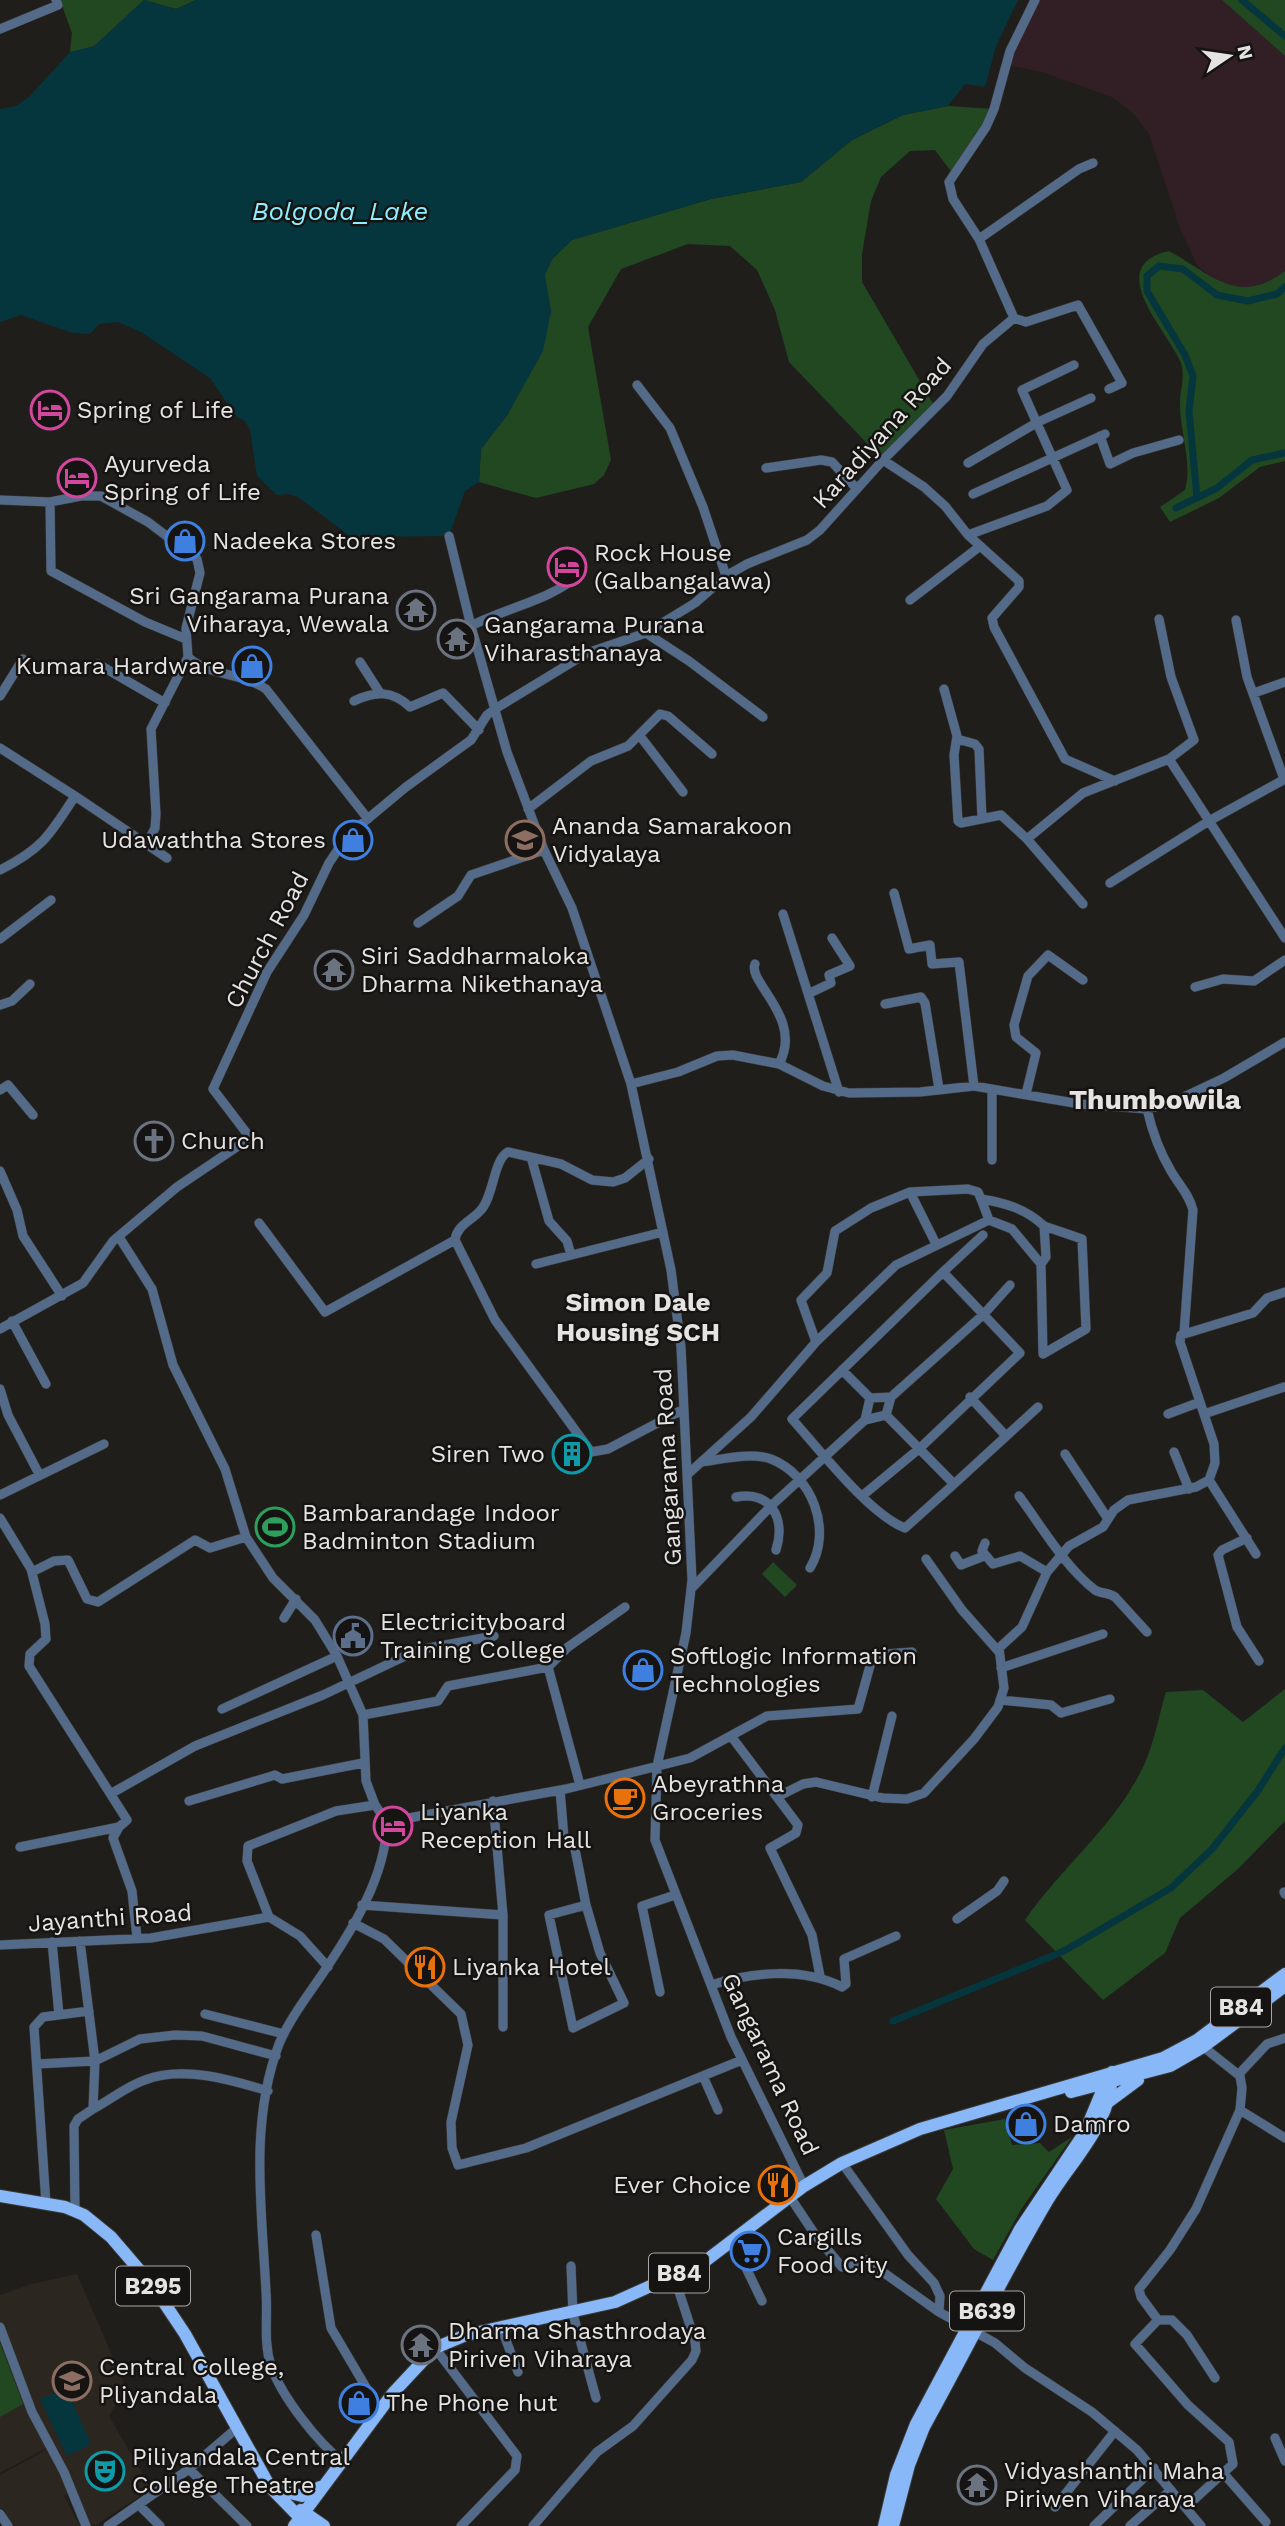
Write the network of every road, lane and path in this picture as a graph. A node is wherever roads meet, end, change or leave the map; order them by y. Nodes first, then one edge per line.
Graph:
1 (56, 0) edge
2 (1035, 0) edge
3 (0, 29) edge
4 (1093, 163) dead end
5 (979, 239) junction
6 (1014, 318) junction
7 (1074, 365) dead end
8 (637, 385) dead end
9 (1110, 389) dead end
10 (1091, 398) dead end
11 (1038, 422) junction
12 (1180, 440) dead end
13 (1054, 458) junction
14 (883, 460) junction
15 (968, 463) dead end
16 (766, 468) dead end
17 (857, 489) junction
18 (973, 494) dead end
19 (0, 500) edge
20 (50, 502) junction
21 (449, 536) dead end
22 (968, 536) junction
23 (979, 547) junction
24 (576, 576) dead end
25 (726, 576) junction
26 (910, 600) dead end
27 (1159, 619) dead end
28 (1236, 620) dead end
29 (471, 626) junction
30 (646, 633) junction
31 (186, 639) junction
32 (188, 657) junction
33 (23, 659) dead end
34 (360, 662) dead end
35 (98, 664) dead end
36 (1285, 682) edge
37 (944, 690) dead end
38 (380, 693) junction
39 (1254, 694) junction
40 (0, 696) edge
41 (354, 701) dead end
42 (164, 703) junction
43 (495, 709) junction
44 (763, 717) dead end
45 (479, 730) junction
46 (640, 736) junction
47 (957, 739) junction
48 (0, 748) edge
49 (712, 754) dead end
50 (1169, 760) junction
51 (1285, 779) edge
52 (1115, 781) junction
53 (682, 792) dead end
54 (75, 796) junction
55 (528, 809) junction
56 (368, 819) junction
57 (982, 819) junction
58 (1209, 821) junction
59 (1027, 839) junction
60 (147, 843) junction
61 (544, 850) junction
62 (167, 858) dead end
63 (0, 870) edge
64 (1110, 883) dead end
65 (894, 893) dead end
66 (51, 900) dead end
67 (1083, 904) dead end
68 (783, 914) dead end
69 (418, 923) dead end
70 (832, 938) dead end
71 (1285, 938) edge
72 (0, 939) edge
73 (1285, 960) edge
74 (755, 964) dead end
75 (1083, 980) dead end
76 (30, 984) dead end
77 (1195, 987) dead end
78 (810, 993) junction
79 (885, 1004) dead end
80 (0, 1005) edge
81 (1285, 1042) edge
82 (779, 1065) junction
83 (631, 1084) junction
84 (974, 1086) junction
85 (939, 1089) junction
86 (992, 1089) junction
87 (0, 1090) edge
88 (839, 1092) junction
89 (1026, 1094) junction
90 (1147, 1109) junction
91 (33, 1115) dead end
92 (531, 1157) junction
93 (649, 1159) junction
94 (992, 1160) dead end
95 (0, 1171) edge
96 (3, 1182) edge
97 (910, 1192) junction
98 (981, 1199) junction
99 (989, 1220) junction
100 (258, 1223) dead end
101 (1044, 1226) junction
102 (663, 1231) junction
103 (984, 1235) dead end
104 (119, 1237) junction
105 (455, 1240) junction
106 (936, 1244) junction
107 (570, 1255) junction
108 (536, 1264) dead end
109 (1041, 1265) junction
110 (943, 1272) junction
111 (1010, 1285) dead end
112 (1285, 1292) edge
113 (62, 1296) junction
114 (984, 1314) junction
115 (12, 1321) junction
116 (0, 1329) edge
117 (1184, 1334) junction
118 (816, 1342) junction
119 (842, 1370) junction
120 (46, 1384) dead end
121 (1284, 1387) edge
122 (0, 1389) edge
123 (891, 1397) junction
124 (970, 1397) junction
125 (870, 1398) junction
126 (1200, 1402) junction
127 (1038, 1406) dead end
128 (684, 1409) junction
129 (1168, 1414) dead end
130 (1204, 1414) junction
131 (886, 1415) junction
132 (865, 1420) junction
133 (1006, 1436) junction
134 (104, 1444) dead end
135 (920, 1448) junction
136 (1174, 1452) dead end
137 (1065, 1454) dead end
138 (825, 1457) junction
139 (702, 1462) junction
140 (689, 1473) junction
141 (39, 1474) junction
142 (800, 1480) junction
143 (1209, 1480) junction
144 (954, 1484) junction
145 (1189, 1489) junction
146 (0, 1494) edge
147 (862, 1496) junction
148 (1019, 1496) dead end
149 (736, 1497) dead end
150 (772, 1505) junction
151 (0, 1518) edge
152 (1108, 1518) junction
153 (246, 1537) junction
154 (1247, 1538) junction
155 (985, 1543) dead end
156 (776, 1550) dead end
157 (1062, 1553) junction
158 (1256, 1554) dead end
159 (955, 1556) dead end
160 (984, 1556) junction
161 (926, 1559) dead end
162 (810, 1567) dead end
163 (32, 1572) junction
164 (1047, 1572) junction
165 (691, 1589) junction
166 (296, 1599) junction
167 (625, 1607) dead end
168 (284, 1618) dead end
169 (1147, 1632) dead end
170 (1103, 1633) dead end
171 (494, 1636) dead end
172 (912, 1651) dead end
173 (999, 1651) junction
174 (337, 1656) junction
175 (1259, 1661) dead end
176 (548, 1667) junction
177 (1001, 1668) junction
178 (349, 1683) junction
179 (1110, 1699) dead end
180 (1000, 1700) junction
181 (222, 1709) dead end
182 (363, 1715) junction
183 (892, 1716) dead end
184 (731, 1737) junction
185 (363, 1763) junction
186 (657, 1766) junction
187 (580, 1785) junction
188 (560, 1790) junction
189 (112, 1793) junction
190 (777, 1797) junction
191 (872, 1797) junction
192 (190, 1801) dead end
193 (492, 1801) junction
194 (375, 1805) junction
195 (387, 1822) junction
196 (118, 1827) junction
197 (20, 1847) dead end
198 (1004, 1881) dead end
199 (675, 1895) junction
200 (362, 1905) junction
201 (586, 1905) junction
202 (503, 1914) junction
203 (269, 1917) junction
204 (957, 1919) dead end
205 (353, 1923) junction
206 (896, 1936) dead end
207 (137, 1938) junction
208 (80, 1941) junction
209 (52, 1942) junction
210 (0, 1945) edge
211 (328, 1967) junction
212 (1285, 1974) edge
213 (820, 1976) junction
214 (710, 1985) junction
215 (1284, 1990) edge
216 (660, 1992) dead end
217 (89, 2011) junction
218 (205, 2014) dead end
219 (59, 2015) junction
220 (503, 2026) dead end
221 (284, 2034) junction
222 (1285, 2038) edge
223 (1200, 2043) junction
224 (276, 2056) junction
225 (742, 2060) junction
226 (95, 2061) junction
227 (37, 2064) junction
228 (1239, 2074) junction
229 (702, 2076) junction
230 (1144, 2076) junction
231 (1108, 2079) junction
232 (268, 2091) junction
233 (1077, 2091) junction
234 (1042, 2096) junction
235 (1107, 2103) junction
236 (93, 2109) junction
237 (718, 2110) dead end
238 (1240, 2110) junction
239 (1094, 2115) junction
240 (1285, 2138) edge
241 (842, 2163) junction
242 (804, 2186) junction
243 (0, 2196) edge
244 (790, 2197) junction
245 (46, 2204) junction
246 (75, 2211) junction
247 (316, 2235) dead end
248 (733, 2241) junction
249 (570, 2266) dead end
250 (674, 2276) junction
251 (762, 2301) dead end
252 (939, 2312) junction
253 (573, 2314) junction
254 (1157, 2320) junction
255 (0, 2327) edge
256 (501, 2327) junction
257 (971, 2332) junction
258 (435, 2348) junction
259 (518, 2372) dead end
260 (1215, 2378) dead end
261 (596, 2399) dead end
262 (380, 2411) junction
263 (237, 2428) junction
264 (1115, 2431) junction
265 (1275, 2438) dead end
266 (247, 2446) junction
267 (1285, 2461) edge
268 (342, 2465) junction
269 (1154, 2468) junction
270 (189, 2469) junction
271 (1224, 2474) junction
272 (322, 2485) junction
273 (1171, 2490) junction
274 (282, 2491) junction
275 (139, 2505) junction
276 (1186, 2506) junction
277 (1055, 2507) dead end
278 (0, 2514) edge
279 (304, 2522) edge
280 (1266, 2522) dead end
281 (8, 2526) edge
282 (86, 2526) edge
283 (108, 2526) edge
284 (160, 2526) edge
285 (247, 2526) edge
286 (324, 2526) edge
287 (461, 2526) edge
288 (533, 2526) edge
289 (884, 2526) edge
290 (892, 2526) edge
291 (1094, 2526) edge
292 (1130, 2526) edge
293 (1201, 2526) edge

1 - 3 street
2 - 5 street
4 - 5 street
5 - 6 street
6 - 9 street
6 - 14 street, Karadiyana Road
7 - 11 street
8 - 25 street
10 - 11 street
11 - 13 street
11 - 15 street
12 - 13 street
13 - 18 street
13 - 22 street
14 - 17 street, Karadiyana Road
14 - 22 street
16 - 17 street
17 - 25 street, Karadiyana Road
19 - 20 street
20 - 31 street
20 - 31 street
21 - 29 street, Gangarama Road
22 - 23 street
23 - 26 street
23 - 52 street
24 - 29 street
25 - 30 street, Karadiyana Road
27 - 50 street
28 - 39 street
29 - 43 street, Gangarama Road
30 - 43 street, Karadiyana Road
30 - 44 street
31 - 32 street
32 - 42 street
32 - 56 street
33 - 40 street
34 - 38 street
35 - 42 street
36 - 39 street
37 - 47 street
38 - 41 street
38 - 45 street
39 - 51 street
42 - 60 street
43 - 45 street, Church Road
43 - 55 street, Gangarama Road
45 - 56 street, Church Road
46 - 49 street
46 - 53 street
46 - 55 street
47 - 57 street
47 - 57 street
48 - 54 street
50 - 52 street
50 - 58 street
51 - 58 street
52 - 59 street
54 - 60 street
54 - 63 street
55 - 61 street, Gangarama Road
56 - 104 street, Church Road
57 - 59 street
58 - 64 street
58 - 71 street
59 - 67 street
60 - 62 street
61 - 69 street
61 - 83 street, Gangarama Road
65 - 84 street
66 - 72 street
68 - 78 street
70 - 78 street
73 - 77 street
74 - 82 street
75 - 89 street
76 - 80 street
78 - 88 street
79 - 85 street
81 - 90 street
82 - 83 street
82 - 88 street
83 - 93 street, Gangarama Road
84 - 85 street
84 - 86 street
85 - 88 street
86 - 89 street
86 - 94 street
87 - 91 street
89 - 90 street
90 - 117 street
92 - 93 street
92 - 105 street
92 - 107 street
93 - 102 street, Gangarama Road
95 - 96 street
96 - 113 street
97 - 98 street
97 - 106 street
97 - 118 street
98 - 99 street
98 - 101 street
99 - 106 street
99 - 109 street
100 - 105 street
101 - 109 street
101 - 109 street
102 - 107 street
102 - 128 street, Gangarama Road
103 - 110 street
104 - 113 street, Church Road
104 - 153 street
105 - 128 street
106 - 118 street
107 - 108 street
110 - 114 street
110 - 119 street
111 - 114 street
112 - 117 street
113 - 115 street, Church Road
114 - 123 street
114 - 124 street
115 - 116 street, Church Road
115 - 120 street
117 - 126 street
118 - 139 street
119 - 125 street
119 - 138 street
121 - 130 street
122 - 141 street
123 - 125 street
123 - 131 street
124 - 133 street
124 - 135 street
125 - 132 street
126 - 129 street
126 - 130 street
127 - 133 street
128 - 140 street, Gangarama Road
130 - 143 street
131 - 132 street
131 - 135 street
132 - 138 street
133 - 144 street
134 - 141 street
135 - 144 street
135 - 147 street
136 - 145 street
137 - 152 street
138 - 142 street
138 - 147 street
139 - 140 street
139 - 142 street
140 - 165 street, Gangarama Road
141 - 146 street
142 - 150 street
142 - 162 street
143 - 145 street
143 - 154 street
144 - 147 street
145 - 152 street
148 - 157 street
149 - 150 street
150 - 156 street
150 - 165 street
151 - 163 street
152 - 157 street
153 - 163 street
153 - 166 street
154 - 158 street
154 - 175 street
155 - 160 street
157 - 164 street
157 - 169 street
159 - 160 street
160 - 164 street
161 - 173 street
163 - 189 street
164 - 173 street
165 - 186 street, Gangarama Road
166 - 168 street
166 - 174 street
167 - 176 street
170 - 177 street
171 - 178 street
172 - 184 street
173 - 177 street
174 - 178 street
174 - 181 street
176 - 182 street
176 - 187 street
177 - 180 street
178 - 182 street
178 - 189 street
179 - 180 street
180 - 191 street
182 - 185 street
183 - 191 street
184 - 186 street
184 - 190 street
185 - 192 street
185 - 194 street
186 - 187 street
186 - 199 street, Gangarama Road
187 - 188 street
188 - 193 street
188 - 201 street
189 - 196 street
190 - 191 street
190 - 213 street
193 - 195 street
193 - 202 street
194 - 195 street
194 - 203 street
195 - 200 street
196 - 197 street
196 - 207 street
198 - 204 street
199 - 214 street, Gangarama Road
199 - 216 street
200 - 202 street
200 - 205 street
201 - 201 street
202 - 220 street
203 - 207 street, Jayanthi Road
203 - 211 street
205 - 211 street
205 - 229 street
206 - 213 street
207 - 208 street, Jayanthi Road
208 - 209 street, Jayanthi Road
208 - 217 street
209 - 210 street, Jayanthi Road
209 - 219 street
211 - 221 street
212 - 223 main road, B84
213 - 214 street
214 - 225 street, Gangarama Road
215 - 223 main road, B84
217 - 219 street
217 - 226 street
218 - 221 street
219 - 227 street
221 - 224 street
222 - 228 street
223 - 228 street
223 - 230 main road, B84
223 - 231 main road, B84
224 - 226 street
224 - 232 street
225 - 229 street
225 - 242 street, Gangarama Road
226 - 227 street
226 - 236 street
227 - 245 street
228 - 238 street
229 - 237 street
230 - 231 main road, B84
230 - 235 main road
231 - 233 main road, B84
231 - 234 main road, B84
231 - 235 main road, B639
231 - 239 main road, B639
232 - 236 street
232 - 268 street
233 - 234 main road, B84
233 - 239 main road
234 - 241 main road, B84
235 - 257 main road, B639
236 - 246 street
238 - 240 street
238 - 254 street
239 - 257 main road, B639
241 - 242 main road, B84
241 - 252 street
242 - 244 main road, B84
243 - 245 main road, B295
244 - 248 main road, B84
244 - 252 street
245 - 246 main road, B295
246 - 263 main road, B295
247 - 262 street
248 - 250 main road, B84
248 - 251 street
249 - 253 street
250 - 253 main road, B84
250 - 288 street
252 - 257 street
253 - 256 main road, B84
253 - 261 street
254 - 260 street
254 - 271 street
255 - 282 street
256 - 258 main road, B84
256 - 259 street
257 - 264 street
257 - 289 main road, B639
257 - 290 main road, B639
258 - 262 main road, B84
258 - 287 street
262 - 268 main road, B84
263 - 266 main road, B295
263 - 270 street
264 - 269 street
264 - 277 street
265 - 267 street
266 - 274 main road, B295
266 - 279 main road, B295
268 - 272 main road, B84
268 - 279 main road, B84
269 - 273 street
269 - 291 street
270 - 275 street
270 - 285 street
271 - 276 street
271 - 280 street
272 - 274 main road
272 - 279 main road, B84
273 - 276 street
273 - 292 street
274 - 279 main road, B295
275 - 283 street
275 - 284 street
276 - 293 street
278 - 281 street
279 - 286 main road

